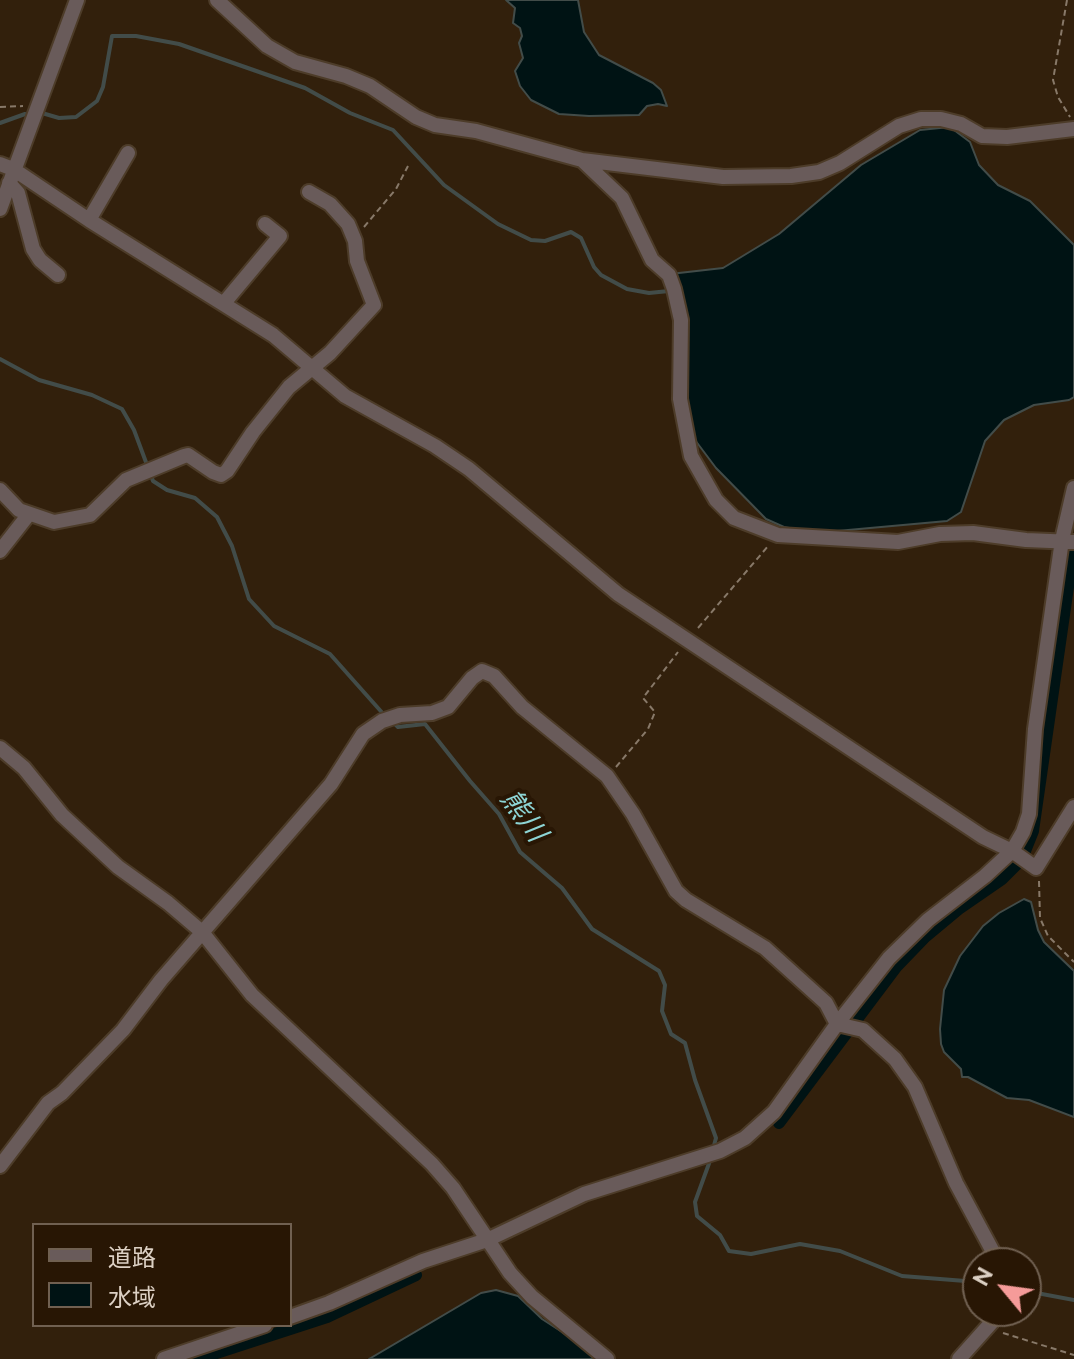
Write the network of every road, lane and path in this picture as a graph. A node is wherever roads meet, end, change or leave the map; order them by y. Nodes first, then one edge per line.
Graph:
1 (77, 0) edge
2 (217, 0) edge
3 (1067, 0) edge
4 (37, 105) junction
5 (0, 107) edge
6 (1074, 126) edge
7 (128, 153) dead end
8 (582, 160) junction
9 (408, 166) dead end
10 (8, 172) edge
11 (309, 192) dead end
12 (0, 209) edge
13 (89, 220) junction
14 (265, 224) dead end
15 (355, 241) junction
16 (58, 275) dead end
17 (224, 303) junction
18 (312, 368) junction
19 (1074, 488) edge
20 (0, 490) edge
21 (29, 514) junction
22 (778, 535) junction
23 (1068, 541) edge
24 (0, 551) edge
25 (687, 641) junction
26 (0, 748) edge
27 (607, 776) junction
28 (1074, 807) edge
29 (1012, 851) junction
30 (1036, 868) junction
31 (202, 932) junction
32 (1074, 962) edge
33 (837, 1024) junction
34 (0, 1166) edge
35 (487, 1240) junction
36 (990, 1247) edge
37 (292, 1316) edge
38 (259, 1327) edge
39 (986, 1327) edge
40 (996, 1327) edge
41 (1074, 1355) edge
42 (164, 1359) edge
43 (607, 1359) edge
44 (959, 1359) edge

1 - 4 street
2 - 8 street
3 - 6 path
4 - 5 path
4 - 10 street
6 - 8 street
7 - 13 street
8 - 22 street
9 - 15 path
10 - 12 street
10 - 13 street
10 - 16 street
11 - 15 street
13 - 17 street
14 - 17 street
15 - 18 street
17 - 18 street
18 - 21 street
18 - 25 street
19 - 23 street
20 - 21 street
21 - 24 street
22 - 23 street
22 - 25 path
23 - 29 street
25 - 27 path
25 - 29 street
26 - 31 street
27 - 31 street
27 - 33 street
28 - 30 street
29 - 30 street
29 - 33 street
30 - 32 path
31 - 34 street
31 - 35 street
33 - 35 street
33 - 36 street
35 - 37 street
35 - 43 street
38 - 42 street
39 - 44 street
40 - 41 path

